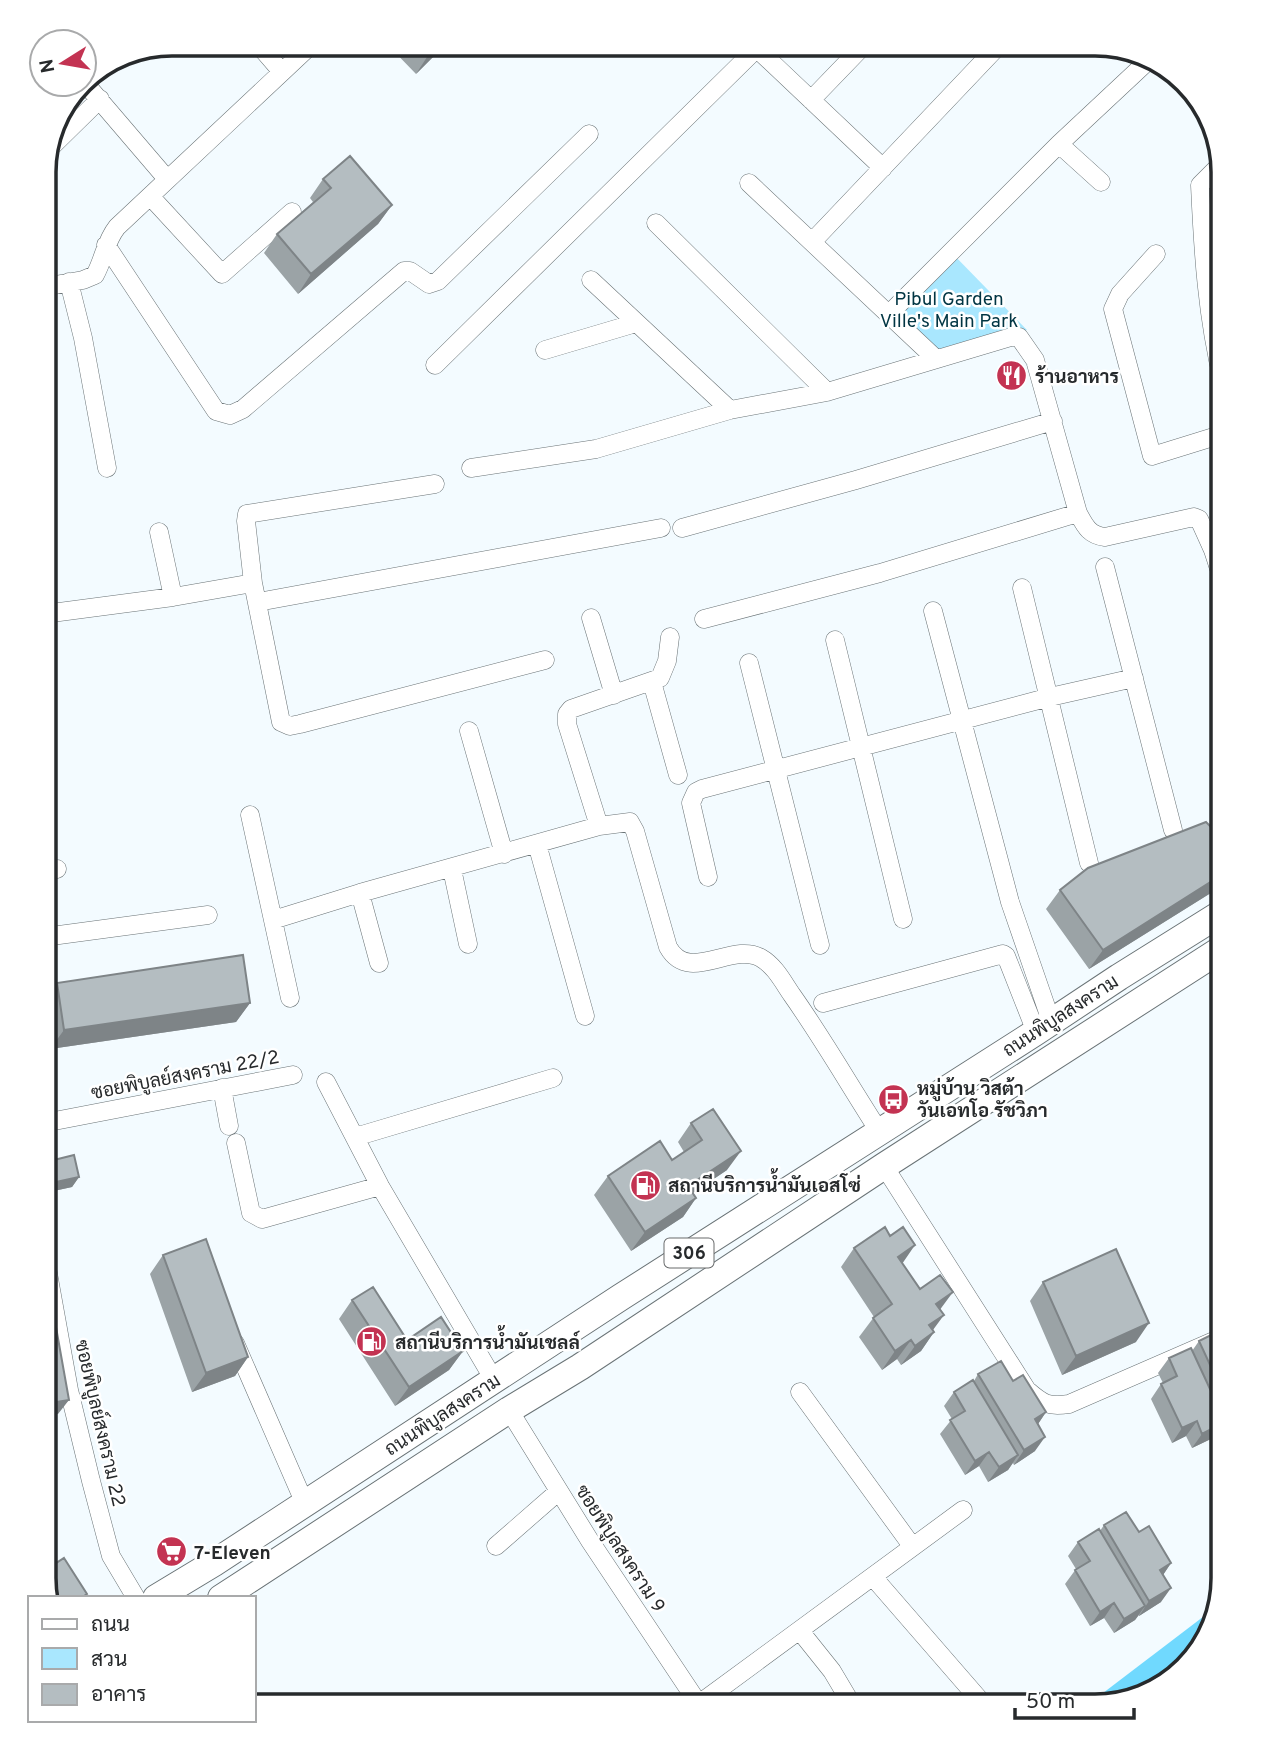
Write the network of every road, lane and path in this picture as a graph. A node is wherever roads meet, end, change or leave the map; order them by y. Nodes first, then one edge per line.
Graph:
1 (268, 56) edge
2 (299, 56) edge
3 (744, 56) edge
4 (765, 56) edge
5 (853, 56) edge
6 (989, 56) edge
7 (1142, 66) edge
8 (282, 72) junction
9 (100, 99) joint
10 (811, 100) junction
11 (589, 134) dead end
12 (62, 136) edge
13 (1059, 144) junction
14 (883, 168) junction
15 (1211, 174) edge
16 (167, 179) junction
17 (1101, 182) dead end
18 (749, 184) dead end
19 (150, 196) junction
20 (292, 212) dead end
21 (656, 223) dead end
22 (812, 242) junction
23 (106, 245) junction
24 (1156, 254) dead end
25 (591, 280) dead end
26 (69, 282) junction
27 (56, 285) edge
28 (889, 314) junction
29 (1211, 322) edge
30 (636, 323) junction
31 (545, 350) dead end
32 (936, 359) junction
33 (435, 365) dead end
34 (827, 392) junction
35 (730, 411) junction
36 (1053, 421) junction
37 (1211, 438) edge
38 (107, 468) dead end
39 (471, 468) dead end
40 (435, 484) dead end
41 (1078, 513) junction
42 (661, 528) dead end
43 (682, 528) dead end
44 (159, 532) dead end
45 (1211, 538) edge
46 (1105, 568) dead end
47 (253, 583) junction
48 (1022, 588) dead end
49 (173, 597) junction
50 (258, 602) junction
51 (933, 611) dead end
52 (56, 612) edge
53 (591, 618) dead end
54 (704, 619) dead end
55 (670, 637) dead end
56 (835, 640) dead end
57 (545, 660) dead end
58 (749, 663) dead end
59 (1134, 678) junction
60 (652, 682) junction
61 (614, 695) junction
62 (1050, 697) junction
63 (962, 722) junction
64 (468, 731) dead end
65 (860, 748) junction
66 (775, 769) junction
67 (678, 775) dead end
68 (250, 815) dead end
69 (599, 826) junction
70 (1173, 830) dead end
71 (537, 844) junction
72 (504, 854) junction
73 (1089, 863) dead end
74 (452, 869) junction
75 (708, 877) dead end
76 (360, 893) junction
77 (208, 915) dead end
78 (903, 919) dead end
79 (273, 920) junction
80 (1211, 920) edge
81 (56, 935) edge
82 (468, 944) dead end
83 (820, 945) dead end
84 (1211, 955) edge
85 (379, 963) dead end
86 (290, 998) dead end
87 (823, 1003) dead end
88 (584, 1016) dead end
89 (1043, 1027) junction
90 (293, 1075) dead end
91 (553, 1078) dead end
92 (326, 1082) dead end
93 (222, 1088) junction
94 (56, 1121) edge
95 (879, 1131) junction
96 (355, 1137) junction
97 (884, 1166) junction
98 (380, 1186) junction
99 (229, 1329) edge
100 (56, 1340) edge
101 (1211, 1342) edge
102 (494, 1380) junction
103 (800, 1392) dead end
104 (509, 1410) junction
105 (559, 1491) junction
106 (305, 1504) junction
107 (963, 1510) dead end
108 (496, 1546) dead end
109 (912, 1546) junction
110 (873, 1577) junction
111 (134, 1596) edge
112 (159, 1596) edge
113 (224, 1596) edge
114 (800, 1631) junction
115 (692, 1694) edge
116 (714, 1694) edge
117 (845, 1694) edge
118 (975, 1694) edge

1 - 8 street
2 - 8 street
3 - 33 street
4 - 10 street
5 - 10 street
6 - 14 street
7 - 13 street
8 - 16 street
9 - 12 street
9 - 16 street
10 - 14 street
11 - 23 street
13 - 17 street
13 - 28 street
14 - 22 street
15 - 29 street
16 - 19 street
18 - 22 street
19 - 20 street
19 - 23 street
21 - 34 street
22 - 28 street
23 - 26 street
24 - 37 street
25 - 30 street
26 - 27 street
26 - 38 street
28 - 32 street
30 - 31 street
30 - 35 street
32 - 34 street
32 - 36 street
34 - 35 street
35 - 39 street
36 - 41 street
36 - 43 street
40 - 47 street
41 - 45 street
41 - 54 street
42 - 50 street
44 - 49 street
46 - 59 street
47 - 49 street
47 - 50 street
48 - 62 street
49 - 52 street
50 - 57 street
51 - 63 street
53 - 61 street
55 - 60 street
56 - 65 street
58 - 66 street
59 - 62 street
59 - 70 street
60 - 61 street
60 - 67 street
61 - 69 street
62 - 63 street
62 - 73 street
63 - 65 street
63 - 89 street
64 - 72 street
65 - 66 street
65 - 78 street
66 - 75 street
66 - 83 street
68 - 79 street
69 - 71 street
69 - 95 street
71 - 72 street
71 - 88 street
72 - 74 street
74 - 76 street
74 - 82 street
76 - 79 street
76 - 85 street
77 - 81 street
79 - 86 street
80 - 89 main road, ถนนพิบูลสงคราม / 306
84 - 97 main road, ถนนพิบูลสงคราม / 306
87 - 89 street
89 - 95 main road, ถนนพิบูลสงคราม / 306
90 - 93 street, ซอยพิบูลย์สงคราม 22/2
91 - 96 street
92 - 96 street
93 - 94 street, ซอยพิบูลย์สงคราม 22/2
93 - 98 street
95 - 102 main road, ถนนพิบูลสงคราม / 306
96 - 98 street
97 - 101 street
97 - 104 main road, ถนนพิบูลสงคราม / 306
98 - 102 street
99 - 106 street
100 - 111 street, ซอยพิบูลย์สงคราม 22
102 - 104 main road
102 - 106 main road, ถนนพิบูลสงคราม / 306
103 - 109 street
104 - 105 street, ซอยพิบูลสงคราม 9
104 - 113 main road, ถนนพิบูลสงคราม / 306
105 - 108 street
105 - 115 street, ซอยพิบูลสงคราม 9
106 - 112 main road, ถนนพิบูลสงคราม / 306
107 - 109 street
109 - 110 street
110 - 114 street
110 - 118 street
114 - 116 street
114 - 117 street

